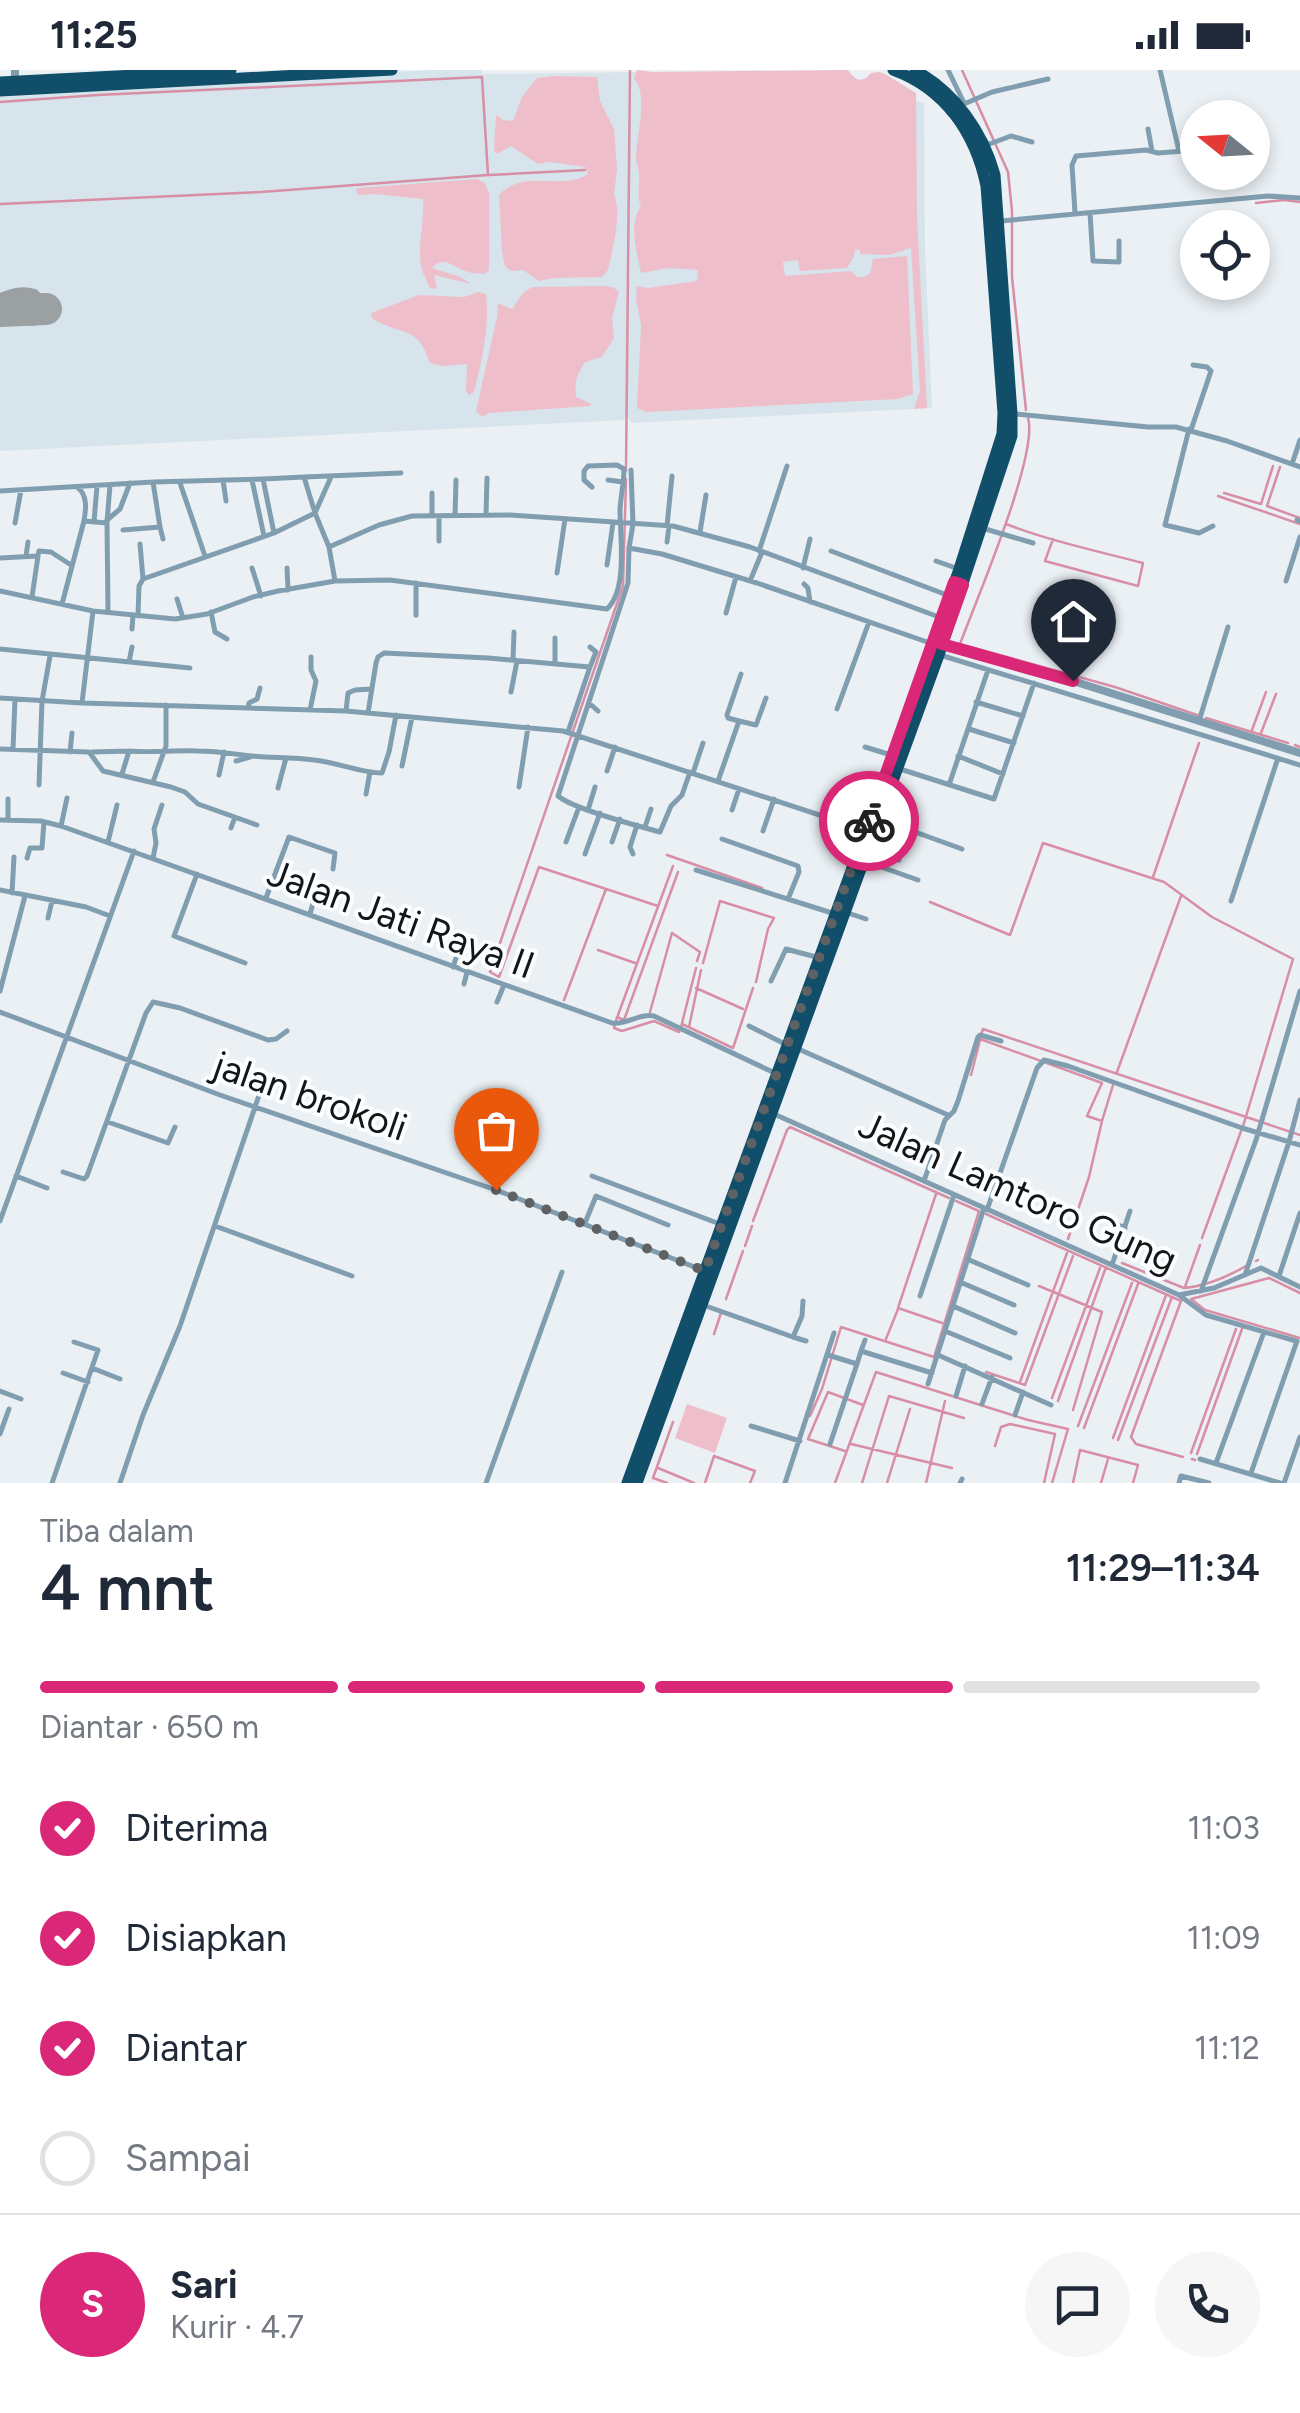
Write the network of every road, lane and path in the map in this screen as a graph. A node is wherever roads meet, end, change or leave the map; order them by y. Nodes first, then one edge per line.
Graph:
1 (231, 70) edge
2 (392, 70) edge
3 (893, 70) edge
4 (915, 70) edge
5 (948, 70) edge
6 (1160, 70) edge
7 (15, 75) edge
8 (1048, 79) dead end
9 (113, 81) junction
10 (0, 82) edge
11 (0, 91) edge
12 (961, 105) junction
13 (1148, 129) dead end
14 (1032, 142) dead end
15 (989, 143) junction
16 (1152, 150) junction
17 (1179, 152) joint
18 (1300, 198) edge
19 (1090, 213) junction
20 (1074, 214) junction
21 (1002, 226) junction
22 (1118, 240) dead end
23 (1193, 366) dead end
24 (1012, 414) junction
25 (1190, 430) junction
26 (1300, 440) edge
27 (1292, 464) junction
28 (787, 466) dead end
29 (1300, 467) edge
30 (632, 470) dead end
31 (401, 472) dead end
32 (672, 476) dead end
33 (304, 477) junction
34 (331, 477) junction
35 (487, 478) dead end
36 (252, 479) junction
37 (222, 480) junction
38 (263, 480) junction
39 (456, 480) dead end
40 (608, 480) dead end
41 (153, 482) junction
42 (180, 482) junction
43 (623, 482) junction
44 (130, 483) junction
45 (110, 485) junction
46 (97, 486) junction
47 (76, 487) junction
48 (592, 487) dead end
49 (21, 490) junction
50 (0, 491) edge
51 (432, 494) dead end
52 (706, 495) dead end
53 (226, 502) dead end
54 (315, 513) junction
55 (486, 515) junction
56 (435, 516) junction
57 (455, 516) junction
58 (565, 520) junction
59 (84, 521) junction
60 (94, 522) junction
61 (107, 522) junction
62 (16, 523) dead end
63 (624, 523) junction
64 (668, 526) junction
65 (1213, 526) dead end
66 (160, 528) junction
67 (122, 530) dead end
68 (988, 530) junction
69 (700, 532) junction
70 (274, 533) junction
71 (264, 536) junction
72 (1300, 538) edge
73 (163, 539) dead end
74 (810, 539) dead end
75 (439, 540) dead end
76 (28, 542) dead end
77 (667, 542) dead end
78 (1032, 542) dead end
79 (140, 544) dead end
80 (329, 546) junction
81 (629, 548) junction
82 (761, 551) junction
83 (830, 552) dead end
84 (26, 556) junction
85 (38, 556) junction
86 (205, 556) junction
87 (1297, 557) edge
88 (0, 558) edge
89 (936, 561) dead end
90 (620, 562) junction
91 (71, 565) junction
92 (252, 568) dead end
93 (287, 568) dead end
94 (803, 568) junction
95 (959, 568) junction
96 (556, 572) dead end
97 (736, 577) junction
98 (143, 579) junction
99 (335, 581) junction
100 (750, 581) junction
101 (1286, 581) dead end
102 (416, 583) junction
103 (959, 583) junction
104 (804, 584) dead end
105 (288, 590) junction
106 (0, 592) edge
107 (261, 596) junction
108 (950, 596) junction
109 (32, 597) junction
110 (177, 599) dead end
111 (810, 602) junction
112 (62, 604) junction
113 (93, 612) junction
114 (108, 612) junction
115 (211, 612) junction
116 (726, 613) dead end
117 (416, 615) dead end
118 (135, 616) junction
119 (184, 618) junction
120 (942, 618) junction
121 (869, 622) junction
122 (1228, 626) dead end
123 (132, 629) dead end
124 (514, 632) dead end
125 (227, 638) dead end
126 (556, 638) dead end
127 (132, 647) dead end
128 (590, 647) dead end
129 (0, 650) edge
130 (945, 652) junction
131 (50, 656) junction
132 (311, 657) dead end
133 (86, 658) junction
134 (515, 661) junction
135 (130, 662) junction
136 (555, 664) junction
137 (590, 667) junction
138 (190, 668) dead end
139 (988, 670) junction
140 (741, 674) dead end
141 (1034, 683) junction
142 (260, 688) dead end
143 (371, 690) junction
144 (511, 692) dead end
145 (0, 698) edge
146 (766, 698) dead end
147 (15, 699) junction
148 (42, 700) junction
149 (976, 702) junction
150 (82, 703) junction
151 (589, 703) junction
152 (166, 706) junction
153 (248, 708) junction
154 (837, 709) dead end
155 (310, 710) junction
156 (346, 711) junction
157 (598, 711) dead end
158 (368, 713) junction
159 (396, 715) junction
160 (412, 716) junction
161 (1023, 716) junction
162 (740, 721) junction
163 (1199, 722) junction
164 (528, 727) junction
165 (968, 728) junction
166 (72, 732) dead end
167 (573, 733) junction
168 (703, 743) dead end
169 (1014, 744) junction
170 (615, 746) junction
171 (866, 747) dead end
172 (0, 749) edge
173 (13, 749) junction
174 (39, 751) junction
175 (129, 751) junction
176 (70, 752) junction
177 (89, 752) junction
178 (224, 752) junction
179 (164, 753) junction
180 (1300, 753) edge
181 (252, 756) junction
182 (958, 756) junction
183 (286, 758) junction
184 (1278, 758) junction
185 (236, 761) dead end
186 (1300, 765) edge
187 (402, 766) dead end
188 (901, 767) junction
189 (606, 771) dead end
190 (370, 772) junction
191 (692, 772) junction
192 (122, 774) junction
193 (1003, 774) junction
194 (219, 775) dead end
195 (718, 781) junction
196 (153, 782) junction
197 (39, 784) dead end
198 (948, 785) junction
199 (519, 787) dead end
200 (595, 787) dead end
201 (278, 788) dead end
202 (740, 788) junction
203 (366, 794) dead end
204 (67, 798) dead end
205 (8, 799) dead end
206 (774, 800) junction
207 (162, 805) dead end
208 (117, 806) dead end
209 (578, 807) junction
210 (651, 809) dead end
211 (588, 810) junction
212 (732, 810) dead end
213 (600, 813) junction
214 (641, 816) dead end
215 (235, 817) junction
216 (620, 819) junction
217 (4, 820) edge
218 (885, 821) junction
219 (44, 822) junction
220 (257, 825) dead end
221 (61, 826) junction
222 (640, 826) junction
223 (231, 828) dead end
224 (866, 830) junction
225 (763, 832) dead end
226 (722, 839) dead end
227 (831, 840) dead end
228 (108, 842) junction
229 (566, 842) dead end
230 (612, 842) dead end
231 (962, 849) dead end
232 (134, 851) junction
233 (584, 854) dead end
234 (633, 854) dead end
235 (865, 856) junction
236 (14, 857) dead end
237 (28, 858) dead end
238 (153, 858) junction
239 (898, 860) dead end
240 (333, 868) dead end
241 (696, 870) dead end
242 (197, 874) junction
243 (918, 880) dead end
244 (0, 890) edge
245 (12, 893) junction
246 (25, 896) junction
247 (315, 896) dead end
248 (266, 898) junction
249 (788, 899) junction
250 (52, 901) junction
251 (1230, 901) dead end
252 (310, 914) junction
253 (110, 916) junction
254 (854, 916) junction
255 (48, 918) dead end
256 (463, 937) dead end
257 (819, 958) junction
258 (244, 964) dead end
259 (453, 967) junction
260 (467, 972) junction
261 (771, 981) dead end
262 (464, 984) dead end
263 (504, 985) junction
264 (1300, 991) edge
265 (0, 992) edge
266 (498, 1002) dead end
267 (0, 1012) edge
268 (749, 1026) dead end
269 (287, 1031) dead end
270 (66, 1036) junction
271 (1001, 1041) dead end
272 (791, 1047) junction
273 (129, 1060) junction
274 (777, 1074) junction
275 (266, 1076) dead end
276 (1300, 1100) edge
277 (256, 1106) junction
278 (772, 1113) junction
279 (948, 1115) junction
280 (108, 1122) junction
281 (174, 1127) dead end
282 (1258, 1133) junction
283 (1286, 1141) junction
284 (1300, 1145) edge
285 (64, 1172) dead end
286 (16, 1176) junction
287 (592, 1176) dead end
288 (924, 1181) junction
289 (47, 1188) dead end
290 (954, 1195) junction
291 (3, 1202) edge
292 (985, 1209) junction
293 (1130, 1210) dead end
294 (1300, 1213) edge
295 (1098, 1216) dead end
296 (0, 1221) edge
297 (584, 1223) junction
298 (668, 1225) dead end
299 (722, 1225) junction
300 (215, 1226) junction
301 (1124, 1228) junction
302 (967, 1260) junction
303 (1112, 1265) junction
304 (705, 1271) junction
305 (562, 1272) dead end
306 (1244, 1275) junction
307 (352, 1276) dead end
308 (1279, 1276) junction
309 (960, 1282) junction
310 (1028, 1285) dead end
311 (1300, 1287) edge
312 (1201, 1290) junction
313 (1180, 1294) junction
314 (920, 1296) dead end
315 (803, 1301) dead end
316 (703, 1305) junction
317 (1014, 1305) dead end
318 (953, 1306) junction
319 (946, 1331) junction
320 (1015, 1332) dead end
321 (1264, 1332) junction
322 (834, 1334) dead end
323 (793, 1337) junction
324 (865, 1340) dead end
325 (806, 1341) dead end
326 (74, 1342) dead end
327 (1298, 1342) edge
328 (861, 1351) junction
329 (938, 1355) junction
330 (831, 1356) junction
331 (1010, 1358) dead end
332 (857, 1364) junction
333 (965, 1366) junction
334 (92, 1368) junction
335 (62, 1373) dead end
336 (932, 1373) junction
337 (672, 1374) junction
338 (992, 1378) junction
339 (120, 1379) dead end
340 (88, 1382) junction
341 (928, 1384) dead end
342 (0, 1391) edge
343 (1022, 1392) junction
344 (956, 1396) dead end
345 (21, 1399) dead end
346 (982, 1404) dead end
347 (1051, 1405) dead end
348 (8, 1410) dead end
349 (1015, 1415) dead end
350 (751, 1426) dead end
351 (0, 1434) edge
352 (1300, 1438) edge
353 (800, 1440) junction
354 (830, 1444) dead end
355 (1200, 1459) dead end
356 (1216, 1463) junction
357 (1251, 1473) junction
358 (634, 1482) edge
359 (52, 1483) edge
360 (120, 1483) edge
361 (486, 1483) edge
362 (652, 1483) edge
363 (785, 1483) edge
364 (1179, 1483) edge
365 (1209, 1483) edge
366 (1282, 1483) edge

1 - 9 highway
2 - 9 highway
3 - 21 highway
4 - 12 highway
5 - 12 street
6 - 17 street
7 - 9 highway
7 - 10 highway
8 - 12 street
9 - 11 highway
12 - 15 highway
13 - 16 street
14 - 15 street
15 - 21 highway
16 - 17 street
16 - 20 street
18 - 19 street
19 - 20 street
19 - 22 street
20 - 21 street
21 - 24 highway
21 - 95 highway
23 - 25 street
24 - 25 street
24 - 68 highway
25 - 27 street
25 - 65 street
26 - 27 street
27 - 29 street
28 - 82 street
30 - 63 street
31 - 34 street
32 - 64 street
33 - 34 street
33 - 38 street
33 - 54 street
34 - 54 street
35 - 55 street
36 - 37 street
36 - 38 street
36 - 71 street
37 - 42 street
37 - 53 street
38 - 70 street
39 - 57 street
40 - 43 street
41 - 42 street
41 - 44 street
41 - 66 street
42 - 86 street
43 - 48 street
43 - 63 street
44 - 45 street
44 - 61 street
45 - 46 street
45 - 61 street
46 - 47 street
46 - 60 street
47 - 49 street
47 - 59 street
49 - 50 street
49 - 62 street
51 - 56 street
52 - 69 street
54 - 70 street
54 - 80 street
55 - 57 street
55 - 58 street
56 - 57 street
56 - 75 street
56 - 80 street
58 - 63 street
58 - 96 street
59 - 60 street
59 - 91 street
60 - 61 street
61 - 114 street
63 - 64 street
63 - 81 street
63 - 90 street
63 - 90 street
64 - 69 street
64 - 77 street
66 - 67 street
66 - 73 street
68 - 78 street
68 - 103 highway
69 - 82 street
70 - 71 street
71 - 86 street
72 - 87 street
74 - 94 street
76 - 84 street
79 - 98 street
80 - 99 street
81 - 97 street
81 - 151 street
82 - 94 street
82 - 100 street
83 - 108 street
84 - 85 street
84 - 88 street
85 - 91 street
85 - 109 street
86 - 98 street
87 - 101 street
89 - 95 street
90 - 102 street
91 - 112 street
92 - 107 street
93 - 105 street
94 - 120 street
95 - 103 highway
97 - 100 street
97 - 116 street
98 - 118 street
99 - 102 street
99 - 105 street
100 - 111 street
102 - 117 street
103 - 108 highway
103 - 130 highway
104 - 111 street
105 - 107 street
106 - 109 street
107 - 115 street
108 - 120 highway
109 - 112 street
110 - 119 street
111 - 121 street
112 - 113 street
113 - 114 street
113 - 133 street
114 - 118 street
115 - 119 street
115 - 125 street
118 - 119 street
118 - 123 street
120 - 130 highway
121 - 130 street
121 - 154 street
122 - 163 street
124 - 134 street
126 - 136 street
127 - 135 street
128 - 137 street
129 - 131 street
130 - 139 street
130 - 163 street
130 - 188 highway
131 - 133 street
131 - 148 street
132 - 155 street
133 - 135 street
133 - 150 street
134 - 136 street
134 - 143 street
134 - 144 street
135 - 138 street
136 - 137 street
137 - 167 street
139 - 141 street
139 - 149 street
140 - 162 street
141 - 161 street
141 - 184 street
142 - 153 street
143 - 156 street
143 - 158 street
145 - 147 street
146 - 162 street
147 - 148 street
147 - 173 street
148 - 150 street
148 - 174 street
149 - 161 street
149 - 165 street
150 - 152 street
151 - 157 street
151 - 167 street
152 - 153 street
152 - 179 street
153 - 155 street
155 - 156 street
156 - 158 street
158 - 159 street
159 - 160 street
159 - 190 street
160 - 164 street
160 - 187 street
161 - 169 street
162 - 195 street
163 - 180 street
164 - 167 street
164 - 199 street
165 - 169 street
165 - 182 street
166 - 176 street
167 - 170 street
167 - 209 street
168 - 191 street
169 - 193 street
170 - 189 street
170 - 191 street
171 - 188 street
172 - 173 street
173 - 174 street
174 - 176 street
174 - 197 street
175 - 177 street
175 - 179 street
175 - 192 street
176 - 177 street
177 - 192 street
178 - 179 street
178 - 181 street
178 - 194 street
179 - 196 street
181 - 183 street
181 - 185 street
182 - 193 street
182 - 198 street
183 - 190 street
183 - 201 street
184 - 186 street
184 - 251 street
188 - 198 street
188 - 218 highway
188 - 224 highway
190 - 203 street
191 - 195 street
191 - 222 street
192 - 196 street
193 - 198 street
195 - 202 street
196 - 215 street
200 - 211 street
202 - 206 street
202 - 212 street
204 - 221 street
205 - 217 street
206 - 224 street
206 - 225 street
207 - 238 street
208 - 228 street
209 - 211 street
209 - 229 street
210 - 222 street
211 - 213 street
213 - 216 street
213 - 233 street
214 - 222 street
215 - 220 street
215 - 223 street
216 - 222 street
216 - 230 street
217 - 219 street, Jalan Jati Raya II
218 - 231 street
218 - 235 highway
219 - 221 street, Jalan Jati Raya II
219 - 237 street
221 - 228 street, Jalan Jati Raya II
222 - 234 street
224 - 235 highway
226 - 249 street
227 - 235 street
228 - 232 street, Jalan Jati Raya II
232 - 238 street, Jalan Jati Raya II
232 - 253 street
235 - 239 street
235 - 243 street
235 - 254 highway
236 - 245 street
238 - 242 street, Jalan Jati Raya II
240 - 248 street
241 - 249 street
242 - 248 street, Jalan Jati Raya II
242 - 258 street
244 - 245 street
245 - 246 street
246 - 250 street
246 - 265 street
247 - 252 street
248 - 252 street, Jalan Jati Raya II
249 - 254 street
250 - 253 street
250 - 255 street
252 - 259 street, Jalan Jati Raya II
253 - 270 street
254 - 257 highway
254 - 272 highway
256 - 259 street
257 - 261 street
257 - 272 highway
259 - 260 street, Jalan Jati Raya II
260 - 262 street
260 - 263 street, Jalan Jati Raya II
263 - 266 street
263 - 274 street, Jalan Jati Raya II
264 - 282 street
267 - 270 street, jalan brokoli
268 - 272 street
269 - 273 street
270 - 273 street, jalan brokoli
270 - 286 street
271 - 279 street
272 - 274 highway
272 - 278 highway
272 - 279 street
273 - 277 street, jalan brokoli
273 - 280 street
274 - 299 highway
275 - 277 street
276 - 283 street
277 - 297 street, jalan brokoli
277 - 300 street
278 - 288 street, Jalan Lamtoro Gung
278 - 316 highway
279 - 288 street
280 - 281 street
280 - 285 street
282 - 283 street
282 - 292 street
282 - 312 street
283 - 284 street
283 - 306 street
286 - 289 street
286 - 291 street
287 - 299 street
288 - 290 street, Jalan Lamtoro Gung
290 - 292 street, Jalan Lamtoro Gung
290 - 314 street
291 - 296 street
292 - 302 street
292 - 303 street, Jalan Lamtoro Gung
293 - 301 street
294 - 308 street
295 - 301 street
297 - 298 street
297 - 304 street, jalan brokoli
299 - 304 highway
300 - 307 street
300 - 360 street
301 - 303 street
302 - 309 street
302 - 310 street
303 - 313 street, Jalan Lamtoro Gung
304 - 337 highway
305 - 361 street
306 - 308 street, Jalan Lamtoro Gung
306 - 312 street, Jalan Lamtoro Gung
308 - 311 street, Jalan Lamtoro Gung
309 - 317 street
309 - 318 street
312 - 313 street, Jalan Lamtoro Gung
313 - 321 street
315 - 323 street
316 - 323 street
316 - 337 highway
318 - 319 street
318 - 320 street
319 - 329 street
319 - 331 street
321 - 327 street
321 - 356 street
322 - 330 street
323 - 325 street
324 - 328 street
326 - 334 street
327 - 357 street
328 - 332 street
328 - 336 street
329 - 333 street
329 - 336 street
330 - 332 street
330 - 353 street
332 - 354 street
333 - 338 street
333 - 344 street
334 - 339 street
334 - 340 street
335 - 340 street
336 - 341 street
337 - 358 highway
338 - 343 street
338 - 346 street
340 - 359 street
342 - 345 street
343 - 347 street
343 - 349 street
348 - 351 street
350 - 353 street
352 - 366 street
353 - 363 street
355 - 356 street
356 - 357 street
357 - 366 street
358 - 362 street
364 - 365 street

